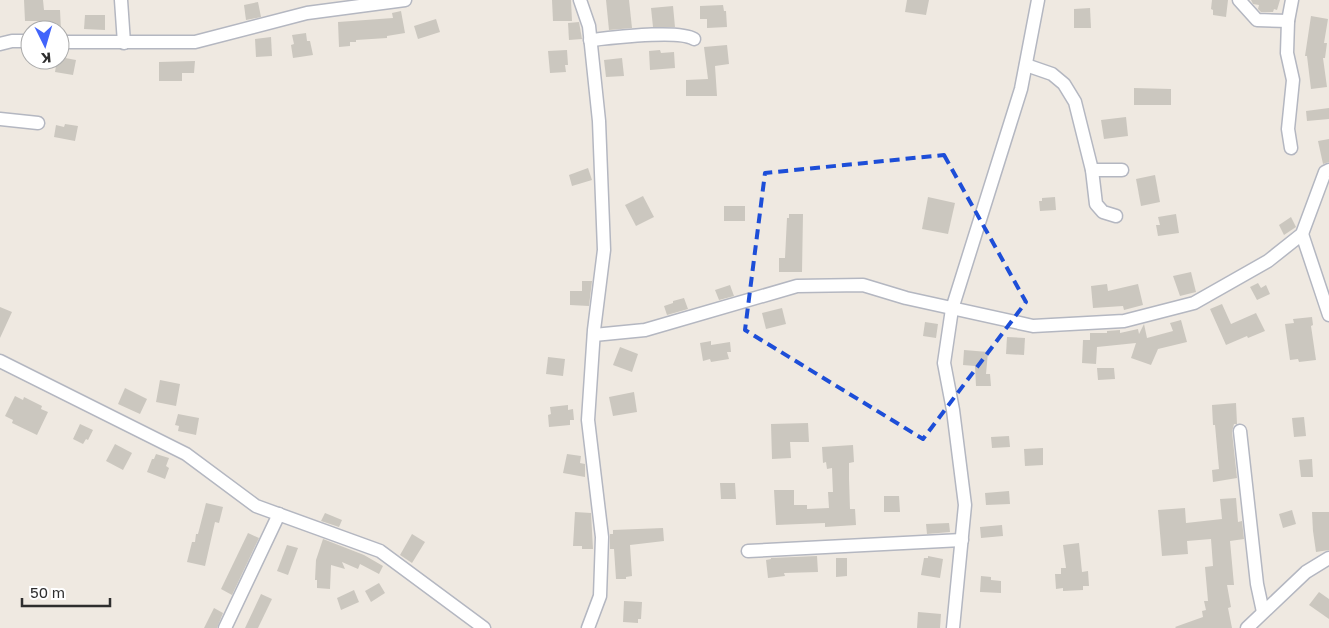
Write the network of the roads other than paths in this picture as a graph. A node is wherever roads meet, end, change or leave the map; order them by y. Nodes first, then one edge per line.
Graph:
1 (121, 0) edge
2 (404, 0) edge
3 (580, 0) edge
4 (1038, 0) edge
5 (1239, 0) edge
6 (1292, 0) edge
7 (1288, 21) junction
8 (694, 39) dead end
9 (20, 40) edge
10 (590, 40) junction
11 (70, 42) edge
12 (124, 43) junction
13 (0, 44) edge
14 (1026, 65) junction
15 (0, 119) edge
16 (38, 123) dead end
17 (1291, 148) dead end
18 (1092, 170) junction
19 (1122, 170) dead end
20 (1329, 170) edge
21 (1116, 216) dead end
22 (1302, 234) junction
23 (952, 309) junction
24 (1329, 315) edge
25 (594, 335) junction
26 (0, 361) edge
27 (1240, 431) dead end
28 (279, 514) junction
29 (962, 540) junction
30 (748, 551) dead end
31 (1329, 558) edge
32 (1263, 612) junction
33 (225, 628) edge
34 (484, 628) edge
35 (588, 628) edge
36 (953, 628) edge
37 (1247, 628) edge

1 - 12 street
2 - 12 street
3 - 10 street
4 - 14 street
5 - 7 street
6 - 7 street
7 - 17 street
8 - 10 street
9 - 13 street
10 - 25 street
11 - 12 street
14 - 18 street
14 - 23 street
15 - 16 street
18 - 19 street
18 - 21 street
20 - 22 street
22 - 23 street
22 - 24 street
23 - 25 street
23 - 29 street
25 - 35 street
26 - 28 street
27 - 32 street
28 - 33 street
28 - 34 street
29 - 30 street
29 - 36 street
31 - 32 street
32 - 37 street

